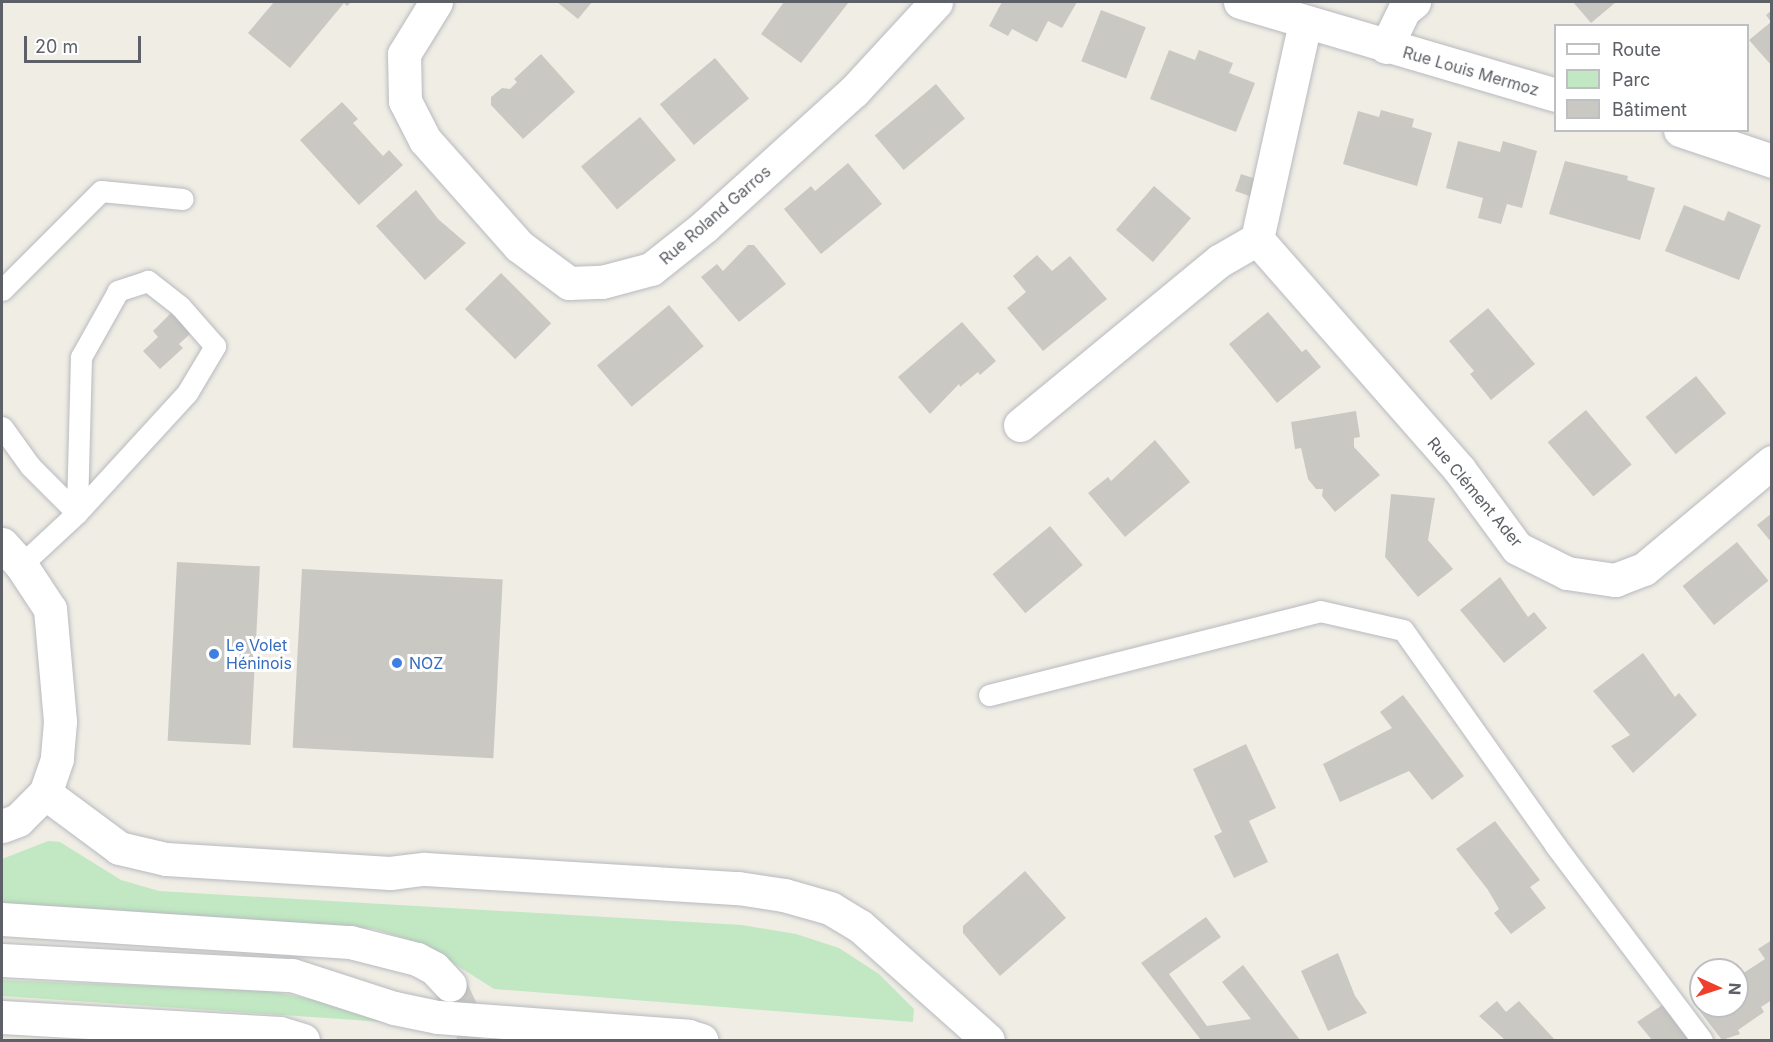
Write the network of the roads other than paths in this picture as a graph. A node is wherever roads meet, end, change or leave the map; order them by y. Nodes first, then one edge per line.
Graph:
1 (436, 2) edge
2 (936, 2) edge
3 (1240, 2) edge
4 (1414, 2) edge
5 (1305, 22) junction
6 (1386, 48) junction
7 (1554, 94) edge
8 (1686, 132) edge
9 (1772, 161) edge
10 (183, 199) dead end
11 (1257, 239) junction
12 (2, 290) edge
13 (1020, 424) dead end
14 (2, 427) edge
15 (1772, 462) edge
16 (77, 513) junction
17 (11, 554) edge
18 (989, 695) dead end
19 (45, 793) junction
20 (2, 826) edge
21 (2, 919) edge
22 (2, 960) edge
23 (450, 985) tunnel mouth
24 (2, 1017) edge
25 (303, 1041) edge
26 (701, 1041) edge
27 (988, 1041) edge
28 (1702, 1041) edge

1 - 2 street, Rue Roland Garros
3 - 5 street, Rue Louis Mermoz
4 - 6 street
5 - 6 street, Rue Louis Mermoz
5 - 11 street
6 - 7 street, Rue Louis Mermoz
8 - 9 street
10 - 12 lane
11 - 13 street
11 - 15 street, Rue Clément Ader
14 - 16 lane
16 - 16 lane
16 - 17 lane
17 - 19 street
18 - 28 lane
19 - 20 street
19 - 27 street
21 - 23 street
22 - 26 street
24 - 25 street

